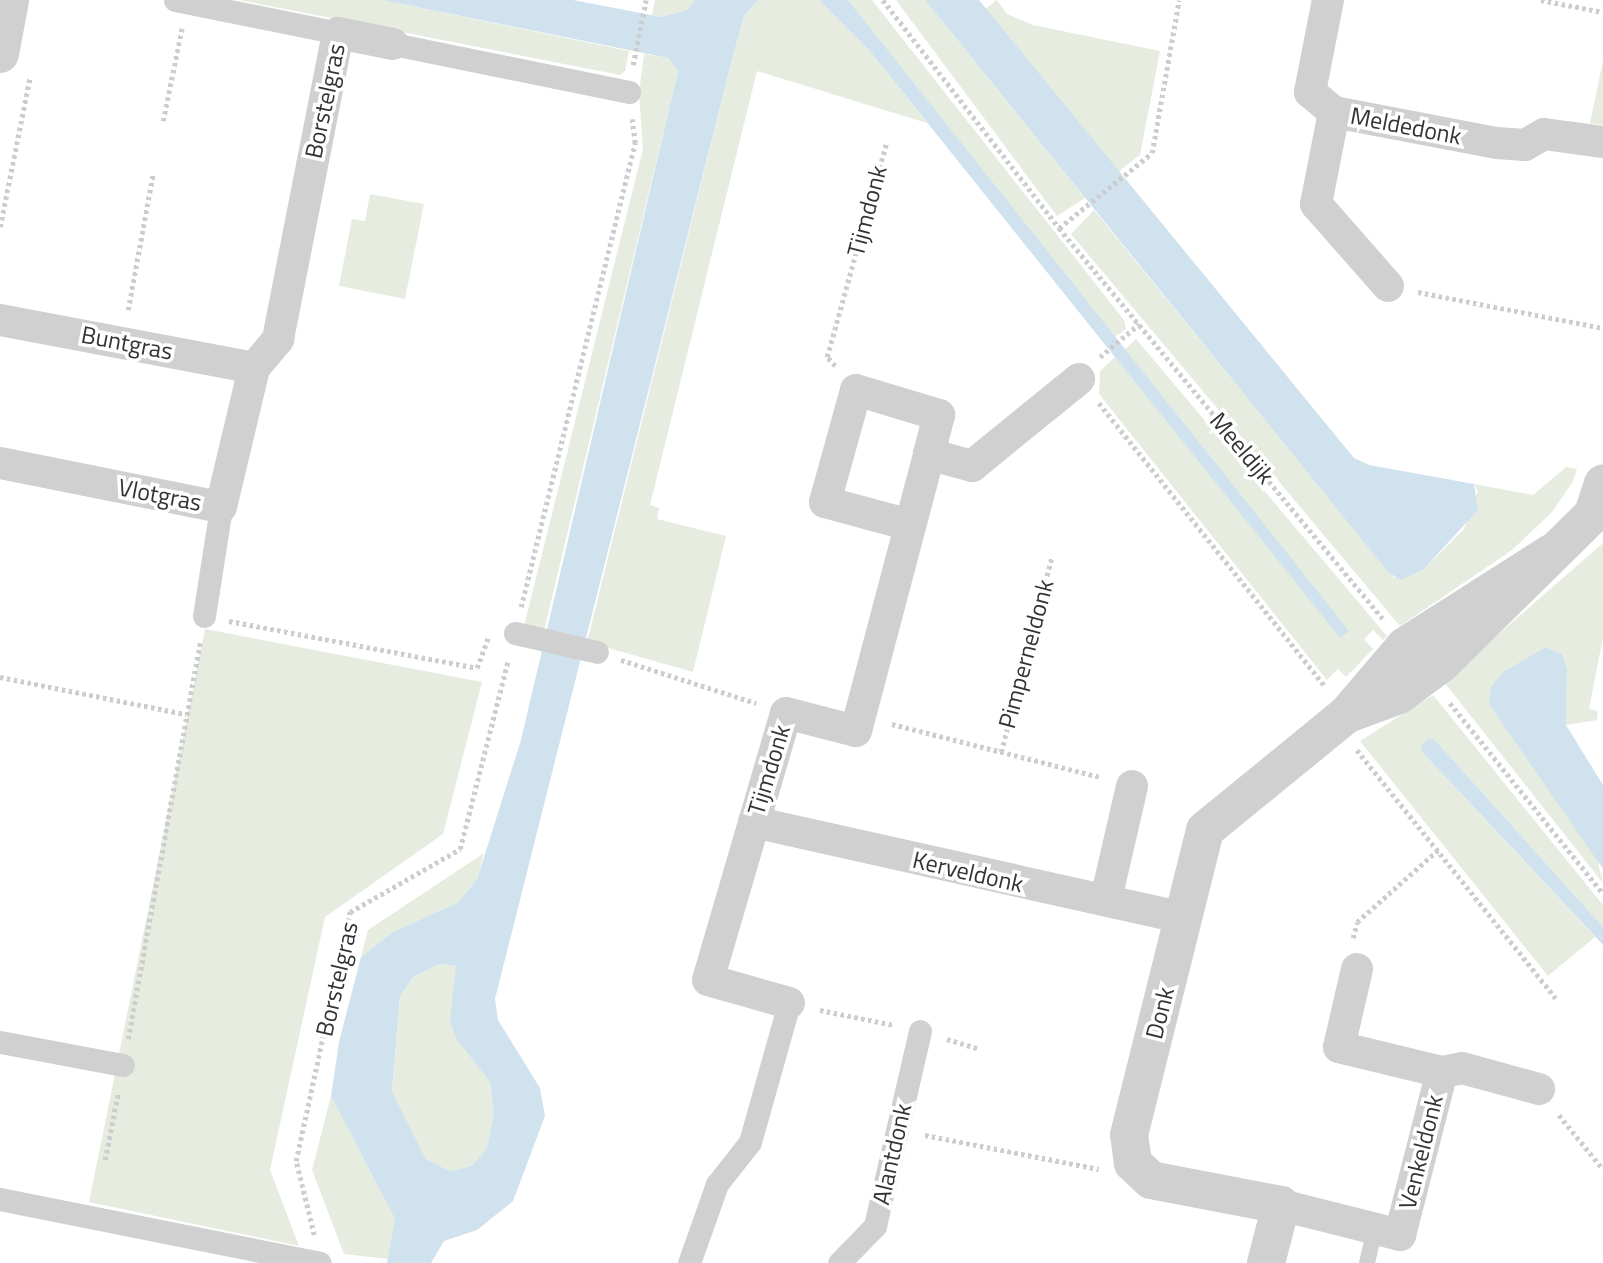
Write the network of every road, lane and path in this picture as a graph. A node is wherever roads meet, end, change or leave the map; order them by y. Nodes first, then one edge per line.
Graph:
1 (10, 0) edge
2 (646, 0) edge
3 (883, 0) edge
4 (1179, 0) edge
5 (1328, 0) edge
6 (1541, 0) edge
7 (181, 1) edge
8 (1603, 12) edge
9 (338, 33) junction
10 (393, 44) joint
11 (16, 60) edge
12 (631, 81) junction
13 (1334, 112) junction
14 (163, 121) dead end
15 (1603, 142) edge
16 (886, 144) dead end
17 (153, 174) dead end
18 (0, 227) edge
19 (1059, 228) junction
20 (1388, 286) joint
21 (0, 320) edge
22 (1139, 324) junction
23 (1603, 328) edge
24 (122, 341) junction
25 (254, 368) junction
26 (1087, 370) junction
27 (856, 390) junction
28 (929, 454) junction
29 (0, 463) edge
30 (1603, 484) edge
31 (221, 507) junction
32 (910, 525) junction
33 (1052, 556) dead end
34 (204, 617) junction
35 (515, 632) junction
36 (597, 652) joint
37 (1416, 661) junction
38 (0, 677) edge
39 (786, 713) junction
40 (186, 714) junction
41 (860, 716) junction
42 (1342, 719) junction
43 (1000, 752) junction
44 (1132, 786) joint
45 (754, 822) junction
46 (1438, 850) junction
47 (1603, 893) edge
48 (1106, 899) junction
49 (1184, 918) junction
50 (1357, 969) joint
51 (1556, 998) dead end
52 (789, 1003) junction
53 (920, 1031) junction
54 (0, 1042) edge
55 (979, 1049) dead end
56 (123, 1065) junction
57 (1441, 1072) junction
58 (1539, 1089) joint
59 (897, 1129) junction
60 (105, 1160) dead end
61 (1133, 1163) junction
62 (1603, 1169) edge
63 (0, 1199) edge
64 (1281, 1205) junction
65 (1375, 1229) junction
66 (315, 1237) dead end
67 (320, 1263) edge
68 (689, 1263) edge
69 (839, 1263) edge
70 (1266, 1263) edge
71 (1367, 1263) edge

1 - 11 street
2 - 12 path
3 - 19 path, Meeldijk
4 - 19 path
5 - 13 street
6 - 8 path
7 - 9 street
7 - 14 path
9 - 10 street, Borstelgras
9 - 25 street, Borstelgras
10 - 12 street, Borstelgras
11 - 18 path
12 - 35 path, Borstelgras
13 - 15 street, Meldedonk
13 - 20 street, Meldedonk
16 - 27 path, Tijmdonk
17 - 24 path
19 - 22 path, Meeldijk
20 - 23 path
21 - 24 street, Buntgras
22 - 26 path
22 - 37 path, Meeldijk
24 - 25 street, Buntgras
25 - 31 street, Vlotgras
26 - 28 street
26 - 42 path
27 - 28 street
27 - 32 street
28 - 32 street
29 - 31 street, Vlotgras
30 - 37 street, Donk
31 - 34 street
32 - 41 street
33 - 43 path, Pimperneldonk
34 - 35 path
34 - 40 path
35 - 36 street
35 - 66 path, Borstelgras
36 - 39 path
37 - 42 street, Donk
37 - 47 path, Meeldijk
38 - 40 path
39 - 41 street, Tijmdonk
39 - 45 street, Tijmdonk
40 - 56 path
41 - 43 path, Pimperneldonk
42 - 46 path
42 - 49 street, Donk
43 - 44 path, Pimperneldonk
44 - 48 street
45 - 48 street, Kerveldonk
45 - 52 street, Tijmdonk
46 - 50 path
46 - 51 path
48 - 49 street, Kerveldonk
49 - 61 street, Donk
50 - 57 street, Venkeldonk
52 - 53 path
52 - 68 street
53 - 55 path
53 - 59 street, Alantdonk
54 - 56 street
56 - 60 path
57 - 58 street, Venkeldonk
57 - 65 street, Venkeldonk
58 - 62 path
59 - 61 path
59 - 69 street, Alantdonk
61 - 64 street
63 - 67 street
64 - 65 street, Venkeldonk
64 - 70 street
65 - 71 lane

